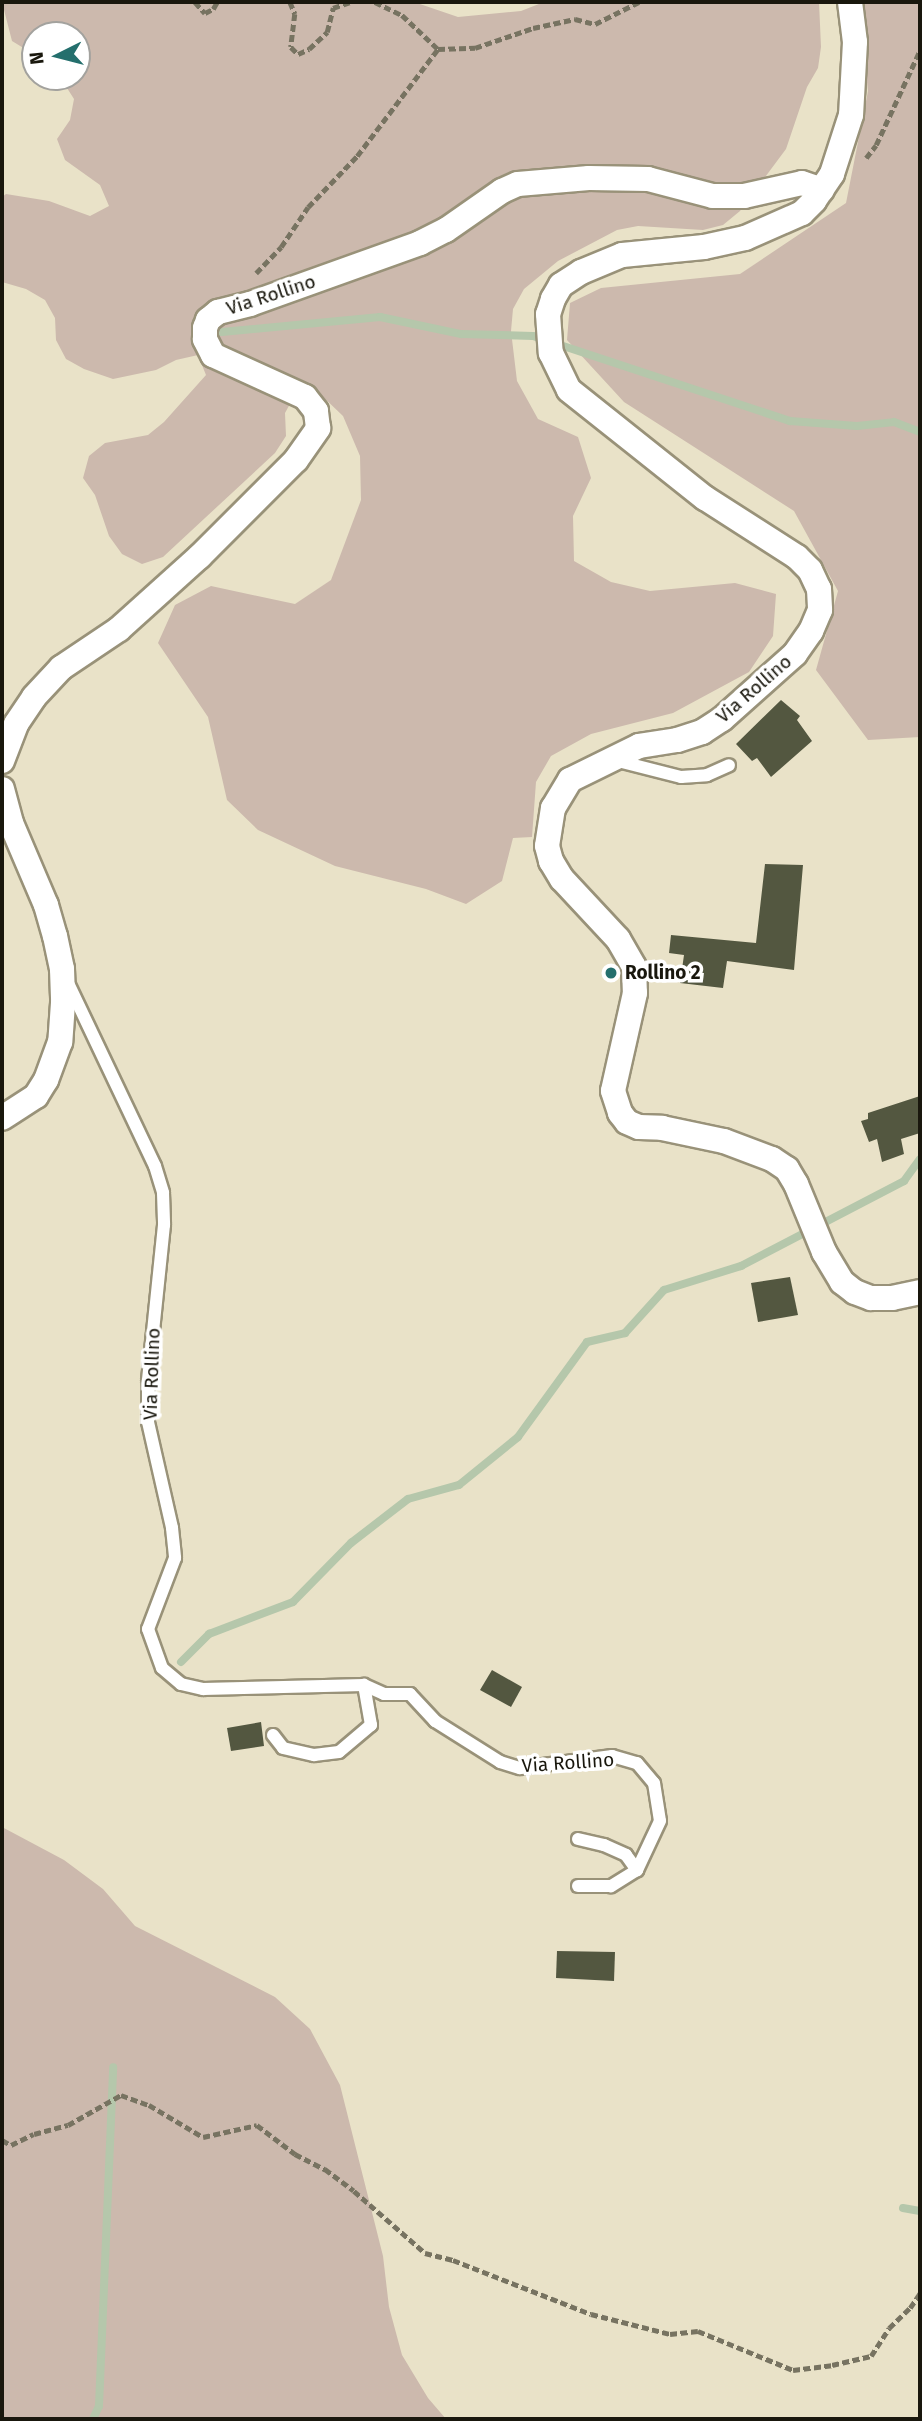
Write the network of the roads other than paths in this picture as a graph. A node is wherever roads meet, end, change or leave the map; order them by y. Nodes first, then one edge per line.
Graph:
1 (850, 2) edge
2 (822, 190) junction
3 (608, 760) junction
4 (2, 761) edge
5 (729, 765) dead end
6 (2, 789) edge
7 (62, 969) junction
8 (2, 1118) edge
9 (920, 1292) edge
10 (364, 1685) junction
11 (274, 1735) dead end
12 (578, 1839) dead end
13 (637, 1870) junction
14 (578, 1885) dead end

1 - 2 street, Via Rollino
2 - 3 street, Via Rollino
2 - 4 street, Via Rollino
3 - 5 lane
3 - 9 street, Via Rollino
6 - 7 street, Via Rollino
7 - 8 street, Via Rollino
7 - 10 lane, Via Rollino
10 - 11 lane
10 - 13 lane, Via Rollino
12 - 13 lane
13 - 14 lane

